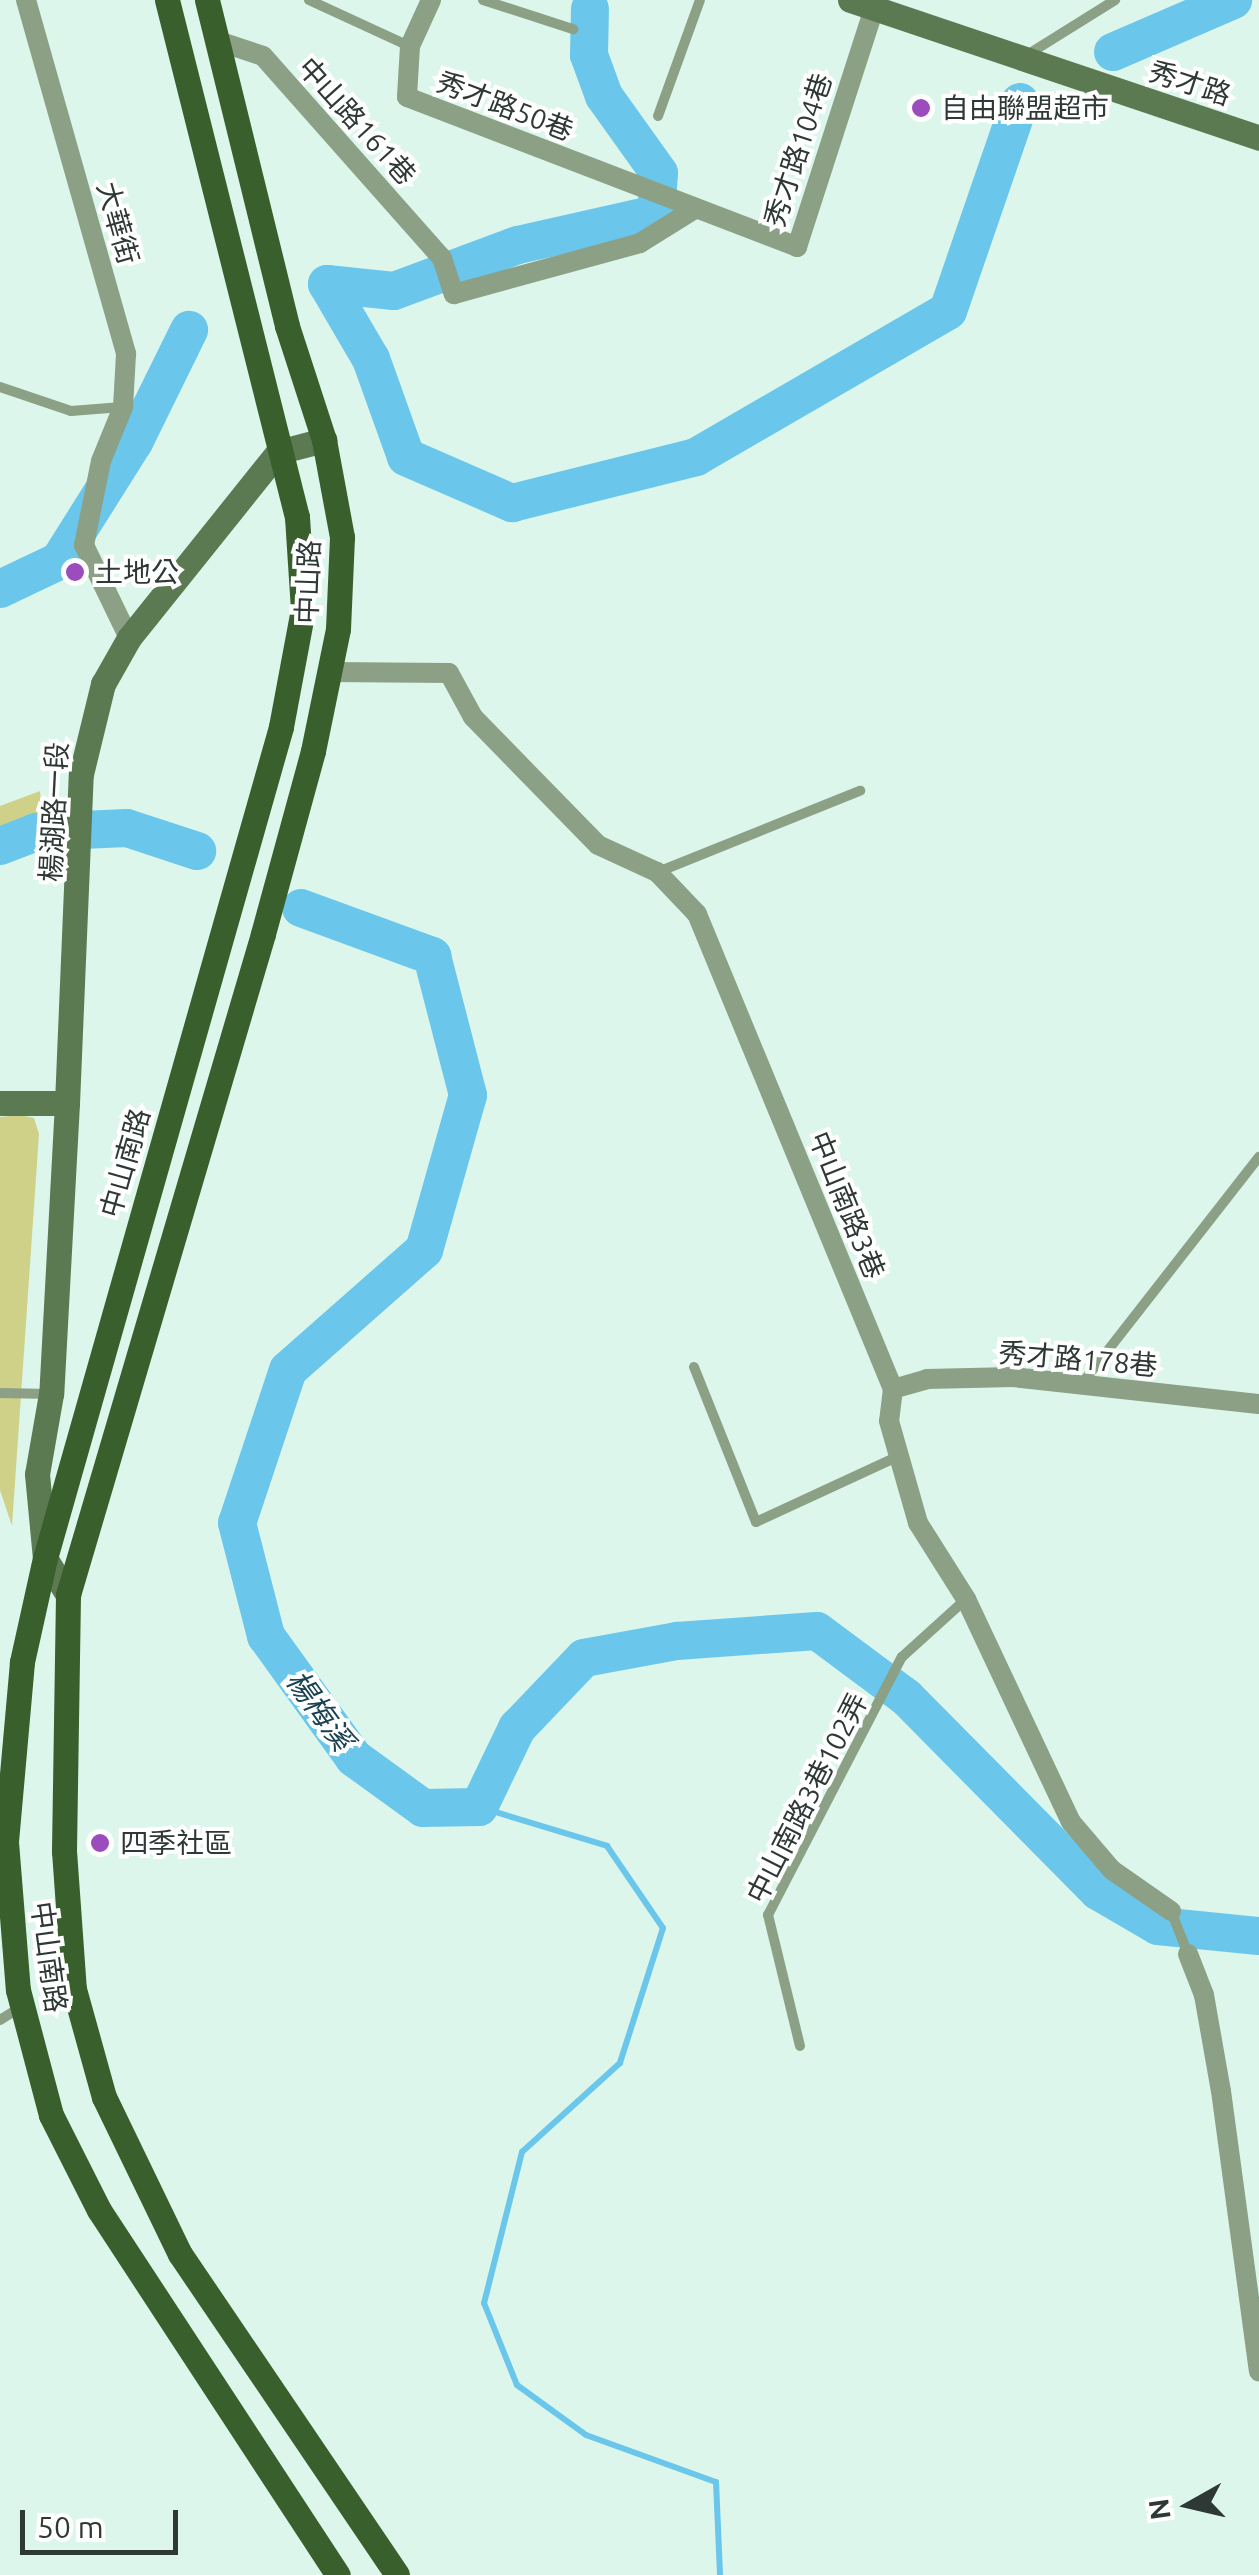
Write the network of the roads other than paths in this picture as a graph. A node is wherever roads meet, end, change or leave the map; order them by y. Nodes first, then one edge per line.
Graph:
1 (26, 0) edge
2 (167, 0) edge
3 (207, 0) edge
4 (309, 0) edge
5 (431, 0) edge
6 (483, 0) edge
7 (700, 0) edge
8 (1115, 0) edge
9 (862, 4) edge
10 (572, 29) dead end
11 (218, 41) junction
12 (410, 46) junction
13 (1022, 58) junction
14 (658, 116) dead end
15 (1259, 138) edge
16 (685, 207) junction
17 (0, 387) edge
18 (124, 407) junction
19 (324, 440) junction
20 (278, 452) junction
21 (129, 638) junction
22 (329, 672) junction
23 (860, 792) dead end
24 (657, 872) junction
25 (221, 930) joint
26 (263, 934) joint
27 (0, 1103) edge
28 (68, 1103) junction
29 (1259, 1157) edge
30 (694, 1368) dead end
31 (1079, 1386) junction
32 (893, 1389) junction
33 (0, 1393) edge
34 (51, 1394) junction
35 (1259, 1404) edge
36 (902, 1454) junction
37 (45, 1558) junction
38 (68, 1595) junction
39 (966, 1599) junction
40 (6, 1756) edge
41 (1171, 1911) joint
42 (1188, 1954) joint
43 (22, 2006) junction
44 (0, 2020) edge
45 (800, 2046) dead end
46 (1259, 2371) edge
47 (338, 2575) edge
48 (396, 2575) edge

1 - 18 street, 大華街
2 - 20 main road, 中山路
3 - 11 main road
4 - 12 lane
5 - 12 street, 秀才路50巷
6 - 10 lane
7 - 14 lane
8 - 13 lane
9 - 13 street
9 - 16 street, 秀才路104巷
11 - 16 street, 中山路161巷
11 - 19 main road, 中山路
12 - 16 street, 秀才路50巷
13 - 15 street, 秀才路
17 - 18 lane
18 - 21 street, 大華街
19 - 20 street
19 - 22 main road, 中山路
20 - 21 street, 楊湖路一段
20 - 25 main road, 中山路
21 - 28 street, 楊湖路一段
22 - 24 street, 中山南路3巷
22 - 26 main road, 中山路
23 - 24 lane
24 - 32 street, 中山南路3巷
25 - 37 main road, 中山南路
26 - 38 main road, 中山南路
27 - 28 street
28 - 34 street, 楊湖路一段
29 - 31 lane
30 - 36 lane
31 - 32 street, 秀才路178巷
31 - 35 street, 秀才路178巷
32 - 36 street, 中山南路3巷
33 - 34 lane
34 - 37 street, 楊湖路一段
36 - 39 street, 中山南路3巷
37 - 38 street, 楊湖路一段
37 - 40 main road, 中山南路
38 - 48 main road, 中山南路
39 - 41 street, 中山南路3巷
39 - 45 lane, 中山南路3巷102弄
40 - 43 main road, 中山南路
41 - 42 lane
42 - 46 street
43 - 44 lane
43 - 47 main road, 中山南路

